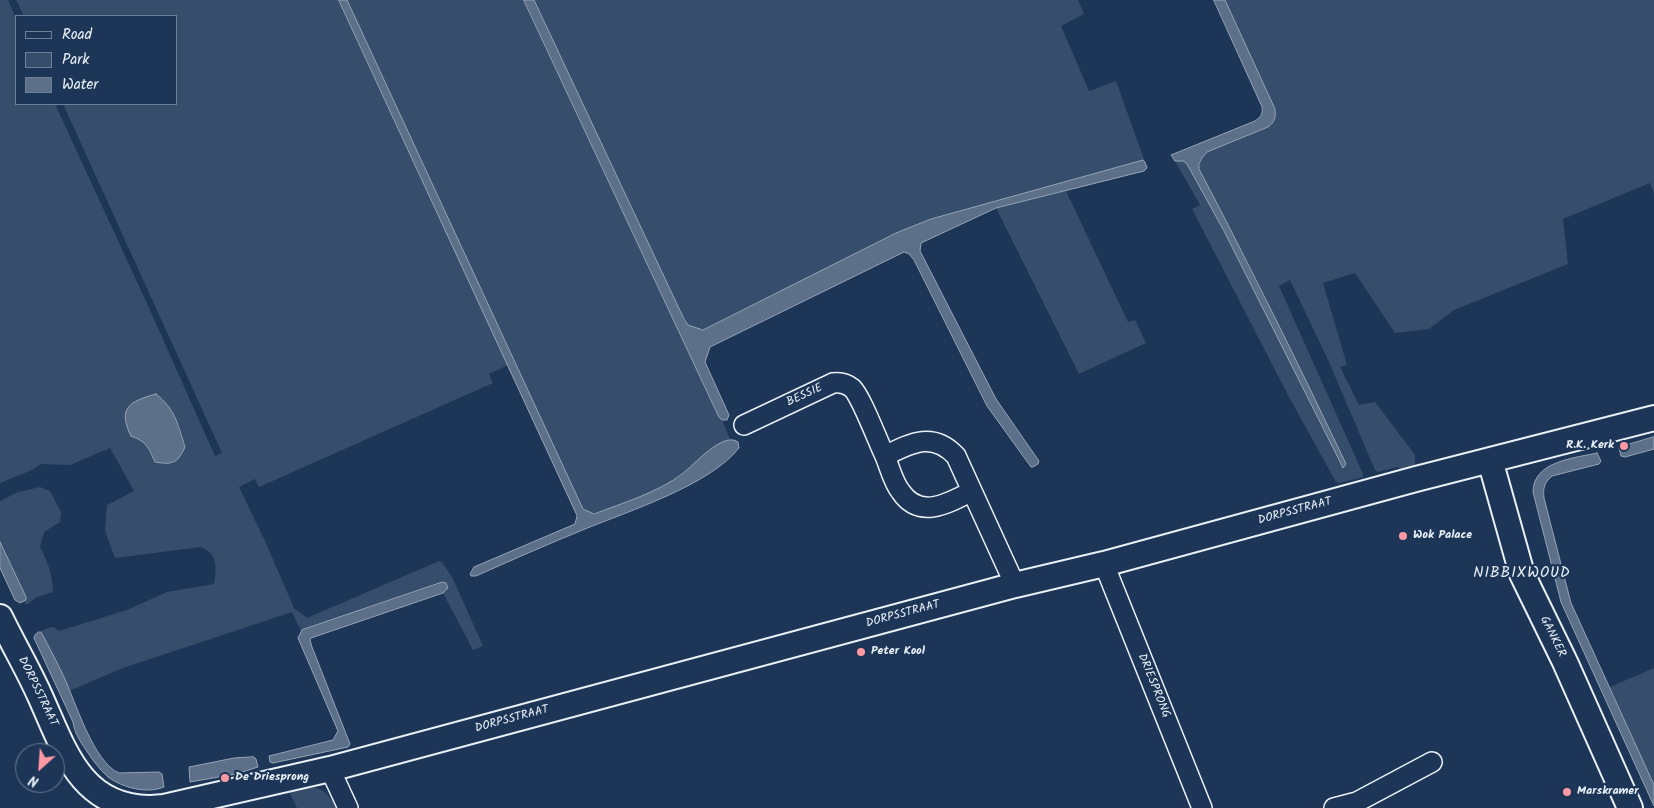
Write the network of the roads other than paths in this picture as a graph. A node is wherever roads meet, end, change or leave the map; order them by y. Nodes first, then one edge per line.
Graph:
1 (1654, 418) edge
2 (744, 425) dead end
3 (885, 456) junction
4 (1490, 460) junction
5 (972, 491) junction
6 (1104, 564) junction
7 (1015, 585) junction
8 (0, 617) edge
9 (1432, 762) dead end
10 (330, 769) junction
11 (1358, 805) edge
12 (150, 808) edge
13 (348, 808) edge
14 (1202, 808) edge
15 (1334, 808) edge
16 (1630, 808) edge

1 - 4 street, DORPSSTRAAT
2 - 3 street, BESSIE
3 - 5 street
3 - 5 street, BESSIE
4 - 6 street, DORPSSTRAAT
4 - 16 street, GANKER
5 - 7 street
6 - 7 street, DORPSSTRAAT
6 - 14 street, DRIESPRONG
7 - 10 street, DORPSSTRAAT
8 - 12 street, DORPSSTRAAT
9 - 11 street
10 - 12 street, DORPSSTRAAT
10 - 13 street
11 - 15 street

